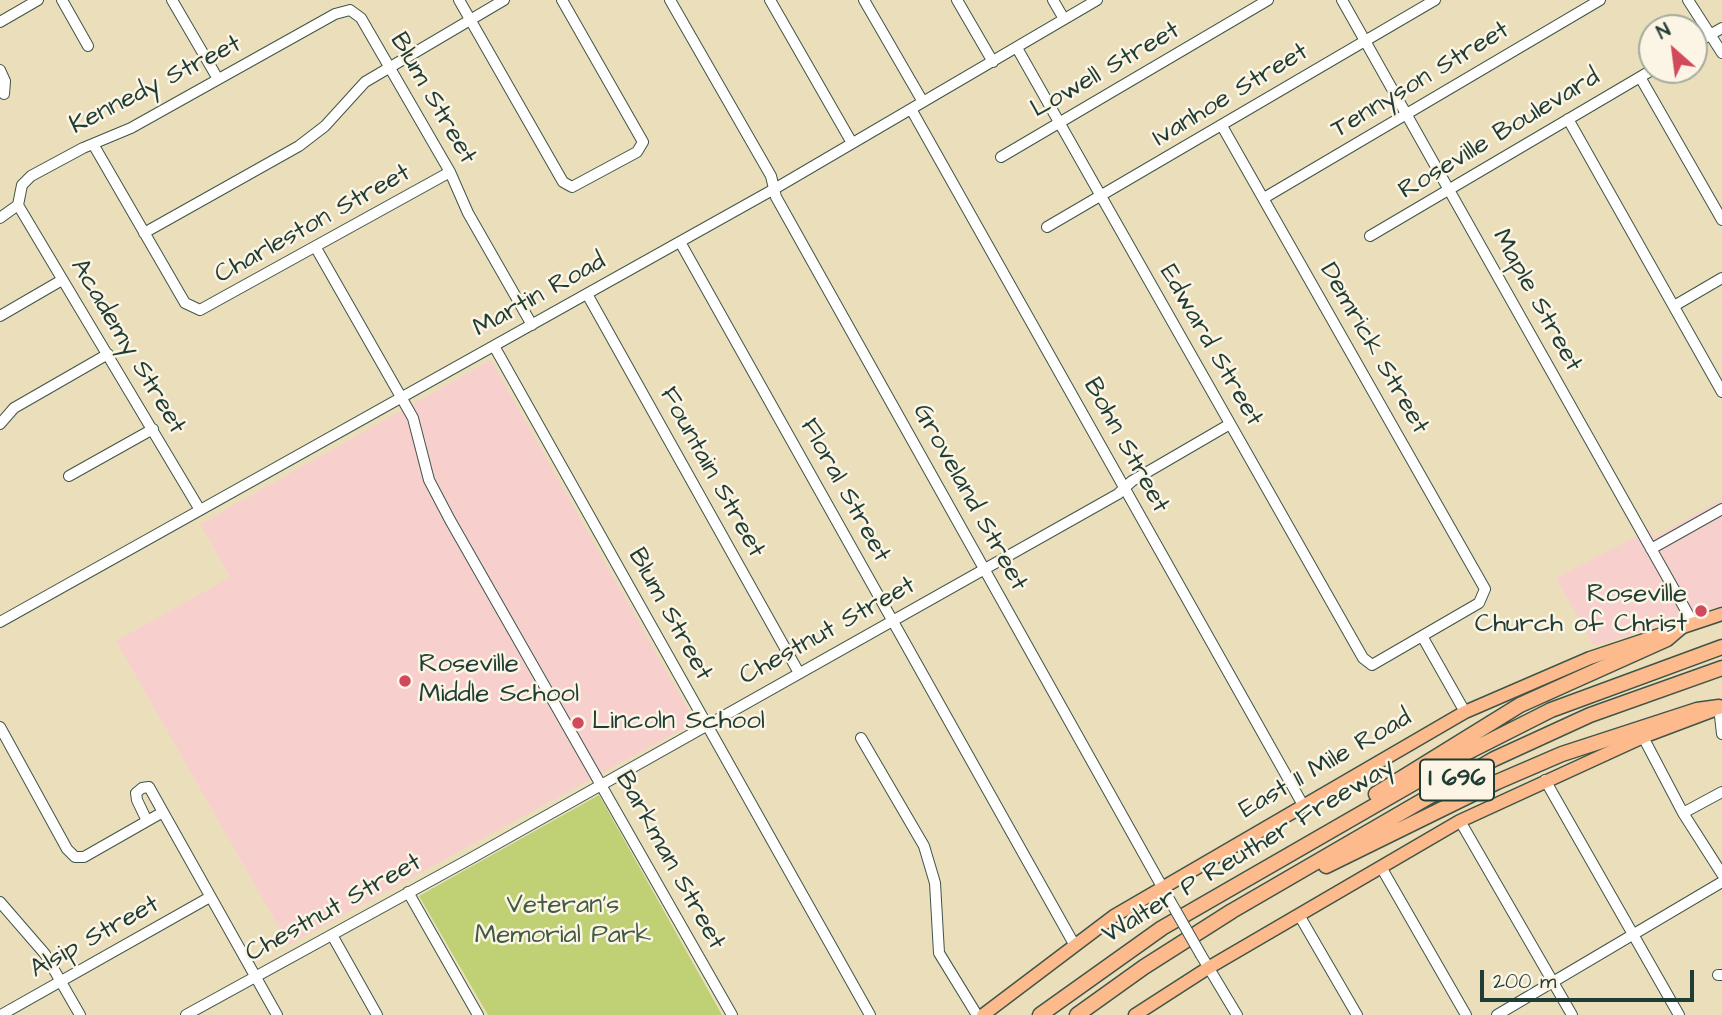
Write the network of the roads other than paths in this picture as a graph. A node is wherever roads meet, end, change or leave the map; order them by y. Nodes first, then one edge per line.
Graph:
1 (38, 0) edge
2 (62, 0) edge
3 (172, 0) edge
4 (459, 0) edge
5 (504, 0) edge
6 (562, 0) edge
7 (670, 0) edge
8 (770, 0) edge
9 (864, 0) edge
10 (957, 0) edge
11 (1053, 0) edge
12 (1097, 0) edge
13 (1268, 0) edge
14 (1342, 0) edge
15 (1435, 0) edge
16 (1600, 0) edge
17 (1688, 0) edge
18 (350, 10) joint
19 (1064, 19) junction
20 (470, 20) junction
21 (0, 22) edge
22 (1722, 27) edge
23 (1711, 34) junction
24 (1708, 36) edge
25 (1365, 41) junction
26 (88, 46) dead end
27 (1017, 48) junction
28 (1722, 52) edge
29 (993, 62) junction
30 (389, 66) junction
31 (0, 70) edge
32 (1638, 78) edge
33 (218, 79) junction
34 (1644, 84) edge
35 (4, 94) dead end
36 (923, 102) junction
37 (911, 109) junction
38 (1406, 114) junction
39 (1568, 119) junction
40 (1060, 122) junction
41 (1222, 126) junction
42 (93, 144) junction
43 (852, 144) junction
44 (1001, 157) dead end
45 (450, 172) junction
46 (776, 188) junction
47 (1449, 189) junction
48 (1101, 197) junction
49 (1264, 198) junction
50 (18, 205) junction
51 (0, 218) edge
52 (1722, 219) edge
53 (1047, 227) dead end
54 (144, 233) junction
55 (1370, 236) dead end
56 (680, 242) junction
57 (316, 248) junction
58 (1722, 278) edge
59 (62, 280) junction
60 (587, 294) junction
61 (1674, 306) junction
62 (0, 316) edge
63 (532, 325) junction
64 (494, 346) junction
65 (108, 354) junction
66 (1722, 392) edge
67 (402, 397) junction
68 (0, 424) edge
69 (1230, 424) junction
70 (153, 429) junction
71 (69, 476) dead end
72 (1124, 488) junction
73 (1722, 509) edge
74 (200, 510) junction
75 (1651, 549) junction
76 (984, 569) junction
77 (1722, 614) edge
78 (1, 620) edge
79 (893, 620) junction
80 (1687, 626) junction
81 (1422, 636) junction
82 (1722, 647) edge
83 (1722, 668) edge
84 (799, 673) junction
85 (1721, 707) edge
86 (1465, 712) junction
87 (706, 724) junction
88 (0, 727) edge
89 (1722, 734) edge
90 (1643, 737) junction
91 (861, 738) dead end
92 (1545, 780) junction
93 (602, 784) junction
94 (1722, 792) edge
95 (1303, 804) junction
96 (163, 812) junction
97 (1683, 813) junction
98 (147, 821) junction
99 (1460, 821) junction
100 (1300, 849) junction
101 (1381, 867) junction
102 (1722, 874) edge
103 (1722, 882) edge
104 (1162, 886) junction
105 (408, 892) junction
106 (209, 897) junction
107 (0, 902) edge
108 (1299, 915) junction
109 (1208, 927) junction
110 (1633, 934) junction
111 (332, 935) junction
112 (1074, 943) junction
113 (1208, 968) junction
114 (255, 976) junction
115 (61, 981) junction
116 (1553, 982) junction
117 (1, 1015) edge
118 (80, 1015) edge
119 (186, 1015) edge
120 (277, 1015) edge
121 (377, 1015) edge
122 (478, 1015) edge
123 (732, 1015) edge
124 (870, 1015) edge
125 (977, 1015) edge
126 (984, 1015) edge
127 (1040, 1015) edge
128 (1077, 1015) edge
129 (1136, 1015) edge
130 (1237, 1015) edge
131 (1357, 1015) edge
132 (1466, 1015) edge
133 (1497, 1015) edge
134 (1573, 1015) edge
135 (1679, 1015) edge

1 - 21 street
2 - 26 street
3 - 33 street
4 - 20 street
5 - 20 street
6 - 20 street
7 - 46 street, Groveland Street
8 - 43 street
9 - 36 street
10 - 29 street
11 - 19 street
12 - 19 street, Martin Road
13 - 40 street, Lowell Street
14 - 25 street, Maple Street
15 - 25 street, Ivanhoe Street
16 - 38 street, Tennyson Street
17 - 23 street
18 - 30 street, Blum Street
18 - 33 street, Kennedy Street
19 - 27 street, Martin Road
20 - 30 street
22 - 23 street
23 - 24 street
23 - 28 street
25 - 38 street, Maple Street
25 - 41 street, Ivanhoe Street
27 - 29 street, Martin Road
27 - 40 street, Edward Street
29 - 36 street, Martin Road
30 - 45 street, Blum Street
30 - 54 street
31 - 35 street
32 - 39 street, Roseville Boulevard
33 - 42 street, Kennedy Street
34 - 52 street
36 - 37 street, Martin Road
37 - 43 street, Martin Road
37 - 72 street, Bohn Street
38 - 47 street, Maple Street
38 - 49 street, Tennyson Street
39 - 47 street, Roseville Boulevard
39 - 61 street
40 - 44 street, Lowell Street
40 - 48 street, Edward Street
41 - 48 street, Ivanhoe Street
41 - 49 street, Demrick Street
42 - 50 street, Kennedy Street
42 - 54 street
43 - 46 street, Martin Road
45 - 57 street, Charleston Street
45 - 63 street, Blum Street
46 - 56 street, Martin Road
46 - 76 street, Groveland Street
47 - 55 street, Roseville Boulevard
47 - 75 street, Maple Street
48 - 53 street, Ivanhoe Street
48 - 69 street, Edward Street
49 - 81 street, Demrick Street
50 - 51 street, Kennedy Street
50 - 59 street, Academy Street
54 - 57 street, Charleston Street
56 - 60 street, Martin Road
56 - 79 street, Floral Street
57 - 67 street, Barkman Street
58 - 61 street
59 - 62 street
59 - 65 street, Academy Street
60 - 63 street, Martin Road
60 - 84 street, Fountain Street
61 - 66 street
63 - 64 street, Martin Road
64 - 67 street, Martin Road
64 - 87 street, Blum Street
65 - 68 street
65 - 70 street, Academy Street
67 - 74 street, Martin Road
67 - 93 street, Barkman Street
69 - 72 street, Chestnut Street
69 - 81 street, Edward Street
70 - 71 street
70 - 74 street, Academy Street
72 - 76 street, Chestnut Street
72 - 95 street, Bohn Street
73 - 75 street
74 - 78 street, Martin Road
75 - 80 street, Maple Street
76 - 79 street, Chestnut Street
76 - 104 street, Groveland Street
77 - 80 main road, East 11 Mile Road
79 - 84 street, Chestnut Street
79 - 112 street, Floral Street
80 - 86 main road, East 11 Mile Road
80 - 100 highway
81 - 86 street
82 - 100 highway, Walter P Reuther Freeway / I 696
83 - 109 highway, Walter P Reuther Freeway / I 696
84 - 87 street, Chestnut Street
85 - 89 street
85 - 90 main road
85 - 109 highway
86 - 95 main road, East 11 Mile Road
87 - 93 street, Chestnut Street
87 - 124 street, Blum Street
88 - 98 street
90 - 92 main road
90 - 97 street
91 - 125 street
92 - 99 main road
92 - 110 street
93 - 105 street, Chestnut Street
93 - 123 street, Barkman Street
94 - 97 street
95 - 104 main road, East 11 Mile Road
96 - 98 street
96 - 98 street
96 - 106 street
97 - 102 street
99 - 101 main road
99 - 116 street
100 - 127 highway, Walter P Reuther Freeway / I 696
101 - 108 main road
101 - 132 street
103 - 110 street
104 - 112 main road, East 11 Mile Road
104 - 113 street, Groveland Street, bridge
105 - 111 street, Chestnut Street
105 - 122 street
106 - 114 street
106 - 115 street, Alsip Street
107 - 115 street
108 - 113 main road
108 - 131 street
109 - 128 highway, Walter P Reuther Freeway / I 696
110 - 116 street
110 - 135 street
111 - 114 street, Chestnut Street
111 - 121 street
112 - 126 main road, East 11 Mile Road
113 - 129 main road
113 - 130 street, Groveland Street
114 - 119 street, Chestnut Street
114 - 120 street
115 - 117 street, Alsip Street
115 - 118 street
116 - 133 street
116 - 134 street

